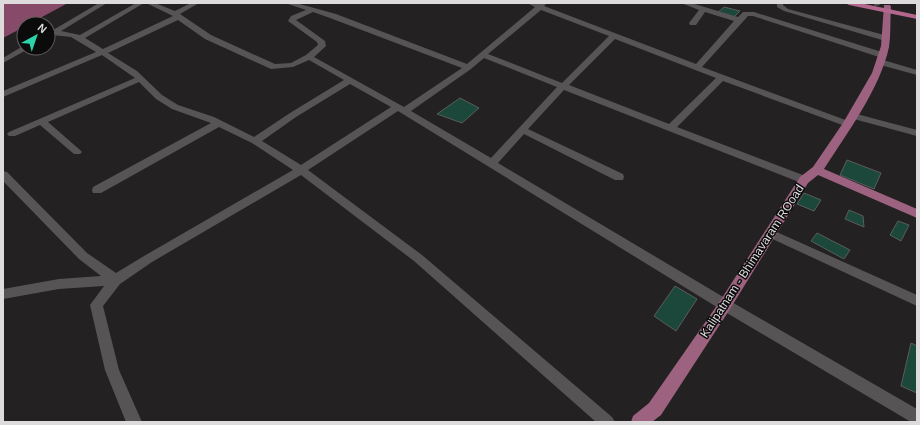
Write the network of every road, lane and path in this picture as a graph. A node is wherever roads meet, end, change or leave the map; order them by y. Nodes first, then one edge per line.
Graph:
1 (104, 3) edge
2 (141, 3) edge
3 (150, 3) edge
4 (196, 3) edge
5 (288, 3) edge
6 (530, 3) edge
7 (684, 3) edge
8 (780, 3) edge
9 (849, 3) edge
10 (863, 3) edge
11 (541, 5) edge
12 (882, 6) edge
13 (703, 9) junction
14 (312, 10) junction
15 (176, 15) junction
16 (917, 15) edge
17 (739, 20) junction
18 (693, 23) dead end
19 (56, 31) edge
20 (56, 34) edge
21 (614, 36) junction
22 (80, 38) junction
23 (885, 38) junction
24 (103, 52) junction
25 (16, 54) edge
26 (482, 55) junction
27 (309, 57) junction
28 (881, 58) junction
29 (3, 62) edge
30 (468, 67) junction
31 (697, 68) junction
32 (917, 73) edge
33 (722, 77) junction
34 (140, 79) junction
35 (350, 80) junction
36 (563, 86) junction
37 (3, 94) edge
38 (401, 109) junction
39 (850, 120) junction
40 (42, 122) junction
41 (218, 122) junction
42 (670, 128) junction
43 (522, 130) junction
44 (917, 133) edge
45 (12, 134) dead end
46 (255, 141) junction
47 (77, 152) dead end
48 (491, 164) junction
49 (301, 170) junction
50 (817, 170) junction
51 (3, 175) edge
52 (619, 177) dead end
53 (804, 180) junction
54 (96, 190) dead end
55 (917, 214) edge
56 (770, 233) junction
57 (116, 280) junction
58 (3, 294) edge
59 (917, 301) edge
60 (725, 305) junction
61 (917, 417) edge
62 (647, 420) edge
63 (134, 422) edge
64 (607, 422) edge

1 - 19 street
2 - 22 street
3 - 15 street
4 - 15 street
5 - 14 street
6 - 11 street
7 - 13 street
8 - 23 street
9 - 12 highway
10 - 12 highway
11 - 21 street
11 - 26 street
12 - 16 highway
12 - 23 main road, Kalipatnam - Bhimavaram ROoad
13 - 17 street
13 - 18 street
14 - 27 street
14 - 30 street
15 - 24 street
15 - 27 street
17 - 28 street
17 - 31 street
20 - 22 street
21 - 31 street
21 - 36 street
22 - 24 street
23 - 28 main road, Kalipatnam - Bhimavaram ROoad
24 - 34 street
24 - 37 street
25 - 29 street
26 - 30 street
26 - 36 street
27 - 35 street
28 - 32 street
28 - 39 main road, Kalipatnam - Bhimavaram ROoad
30 - 38 street
31 - 33 street
33 - 39 street
33 - 42 street
34 - 40 street
34 - 41 street
35 - 38 street
35 - 46 street
36 - 42 street
36 - 43 street
38 - 48 street
38 - 49 street
39 - 44 street
39 - 50 main road, Kalipatnam - Bhimavaram ROoad
40 - 45 street
40 - 47 street
41 - 46 street
41 - 54 street
42 - 53 street
43 - 48 street
43 - 52 street
46 - 49 street
48 - 60 street
49 - 57 street
49 - 64 street
50 - 53 main road, Kalipatnam - Bhimavaram ROoad
50 - 55 main road
51 - 57 street
53 - 56 main road, Kalipatnam - Bhimavaram ROoad
56 - 59 street
56 - 60 main road, Kalipatnam - Bhimavaram ROoad
57 - 58 street
57 - 63 street
60 - 61 street
60 - 62 main road, Kalipatnam - Bhimavaram ROoad

